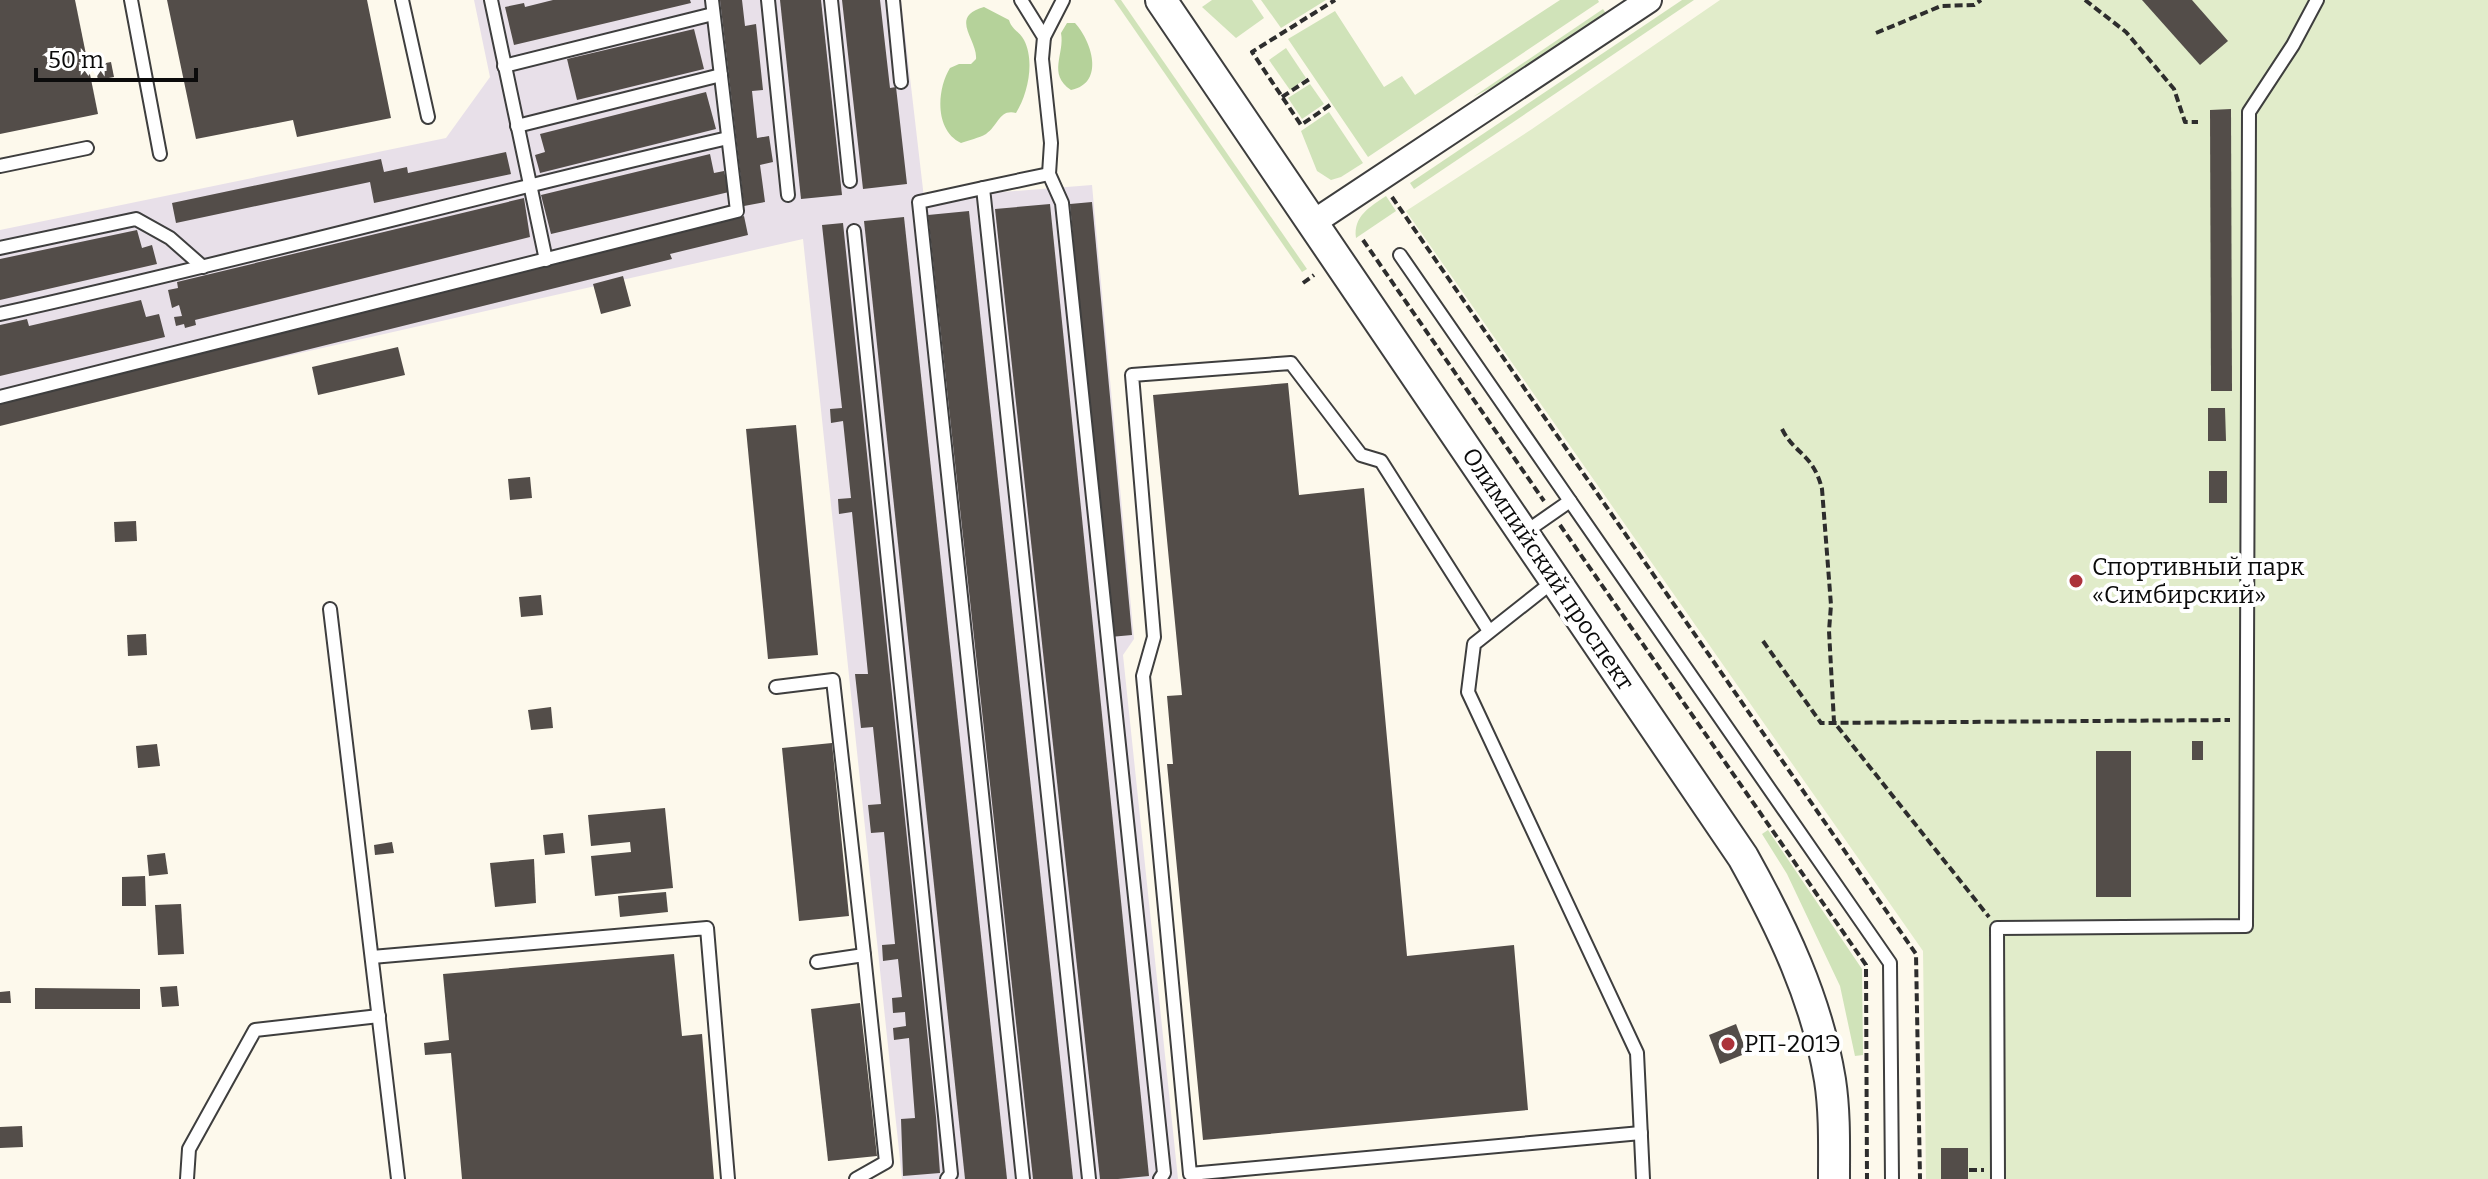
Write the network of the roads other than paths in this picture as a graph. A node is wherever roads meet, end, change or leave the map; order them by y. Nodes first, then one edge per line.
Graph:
1 (131, 0) edge
2 (402, 0) edge
3 (493, 0) edge
4 (768, 0) edge
5 (831, 0) edge
6 (893, 0) edge
7 (1021, 0) edge
8 (1063, 0) edge
9 (1161, 0) edge
10 (2317, 0) edge
11 (1641, 2) edge
12 (712, 7) edge
13 (1044, 37) junction
14 (504, 66) junction
15 (721, 75) junction
16 (901, 82) dead end
17 (428, 117) dead end
18 (517, 126) junction
19 (728, 138) junction
20 (87, 148) dead end
21 (160, 154) dead end
22 (0, 166) edge
23 (1049, 174) junction
24 (850, 181) dead end
25 (530, 184) junction
26 (983, 188) junction
27 (788, 195) dead end
28 (1311, 224) junction
29 (854, 231) dead end
30 (0, 248) edge
31 (1400, 255) dead end
32 (546, 260) junction
33 (203, 267) junction
34 (0, 314) edge
35 (0, 397) edge
36 (1570, 501) junction
37 (1524, 533) junction
38 (1556, 579) junction
39 (330, 609) dead end
40 (1489, 631) junction
41 (776, 687) dead end
42 (864, 955) junction
43 (372, 957) junction
44 (817, 962) dead end
45 (379, 1016) junction
46 (1641, 1133) junction
47 (1250, 1174) edge
48 (187, 1179) edge
49 (398, 1179) edge
50 (728, 1179) edge
51 (856, 1179) edge
52 (947, 1179) edge
53 (1023, 1179) edge
54 (1089, 1179) edge
55 (1160, 1179) edge
56 (1643, 1179) edge
57 (1834, 1179) edge
58 (1892, 1179) edge
59 (1998, 1179) edge

1 - 21 lane
2 - 17 lane
3 - 14 lane
4 - 27 lane
5 - 24 lane
6 - 16 lane
7 - 13 lane
8 - 13 lane
9 - 28 street, Олимпийский проспект
10 - 59 lane
11 - 28 street
12 - 14 lane
12 - 15 lane
13 - 23 lane
14 - 18 lane
15 - 18 lane
15 - 19 lane
18 - 25 lane
19 - 25 lane
19 - 32 lane
20 - 22 lane
23 - 26 lane
23 - 55 lane
25 - 32 lane
25 - 33 lane
26 - 53 lane
26 - 54 lane
28 - 37 street, Олимпийский проспект
29 - 52 lane
30 - 33 lane
31 - 36 lane
32 - 35 lane
33 - 34 lane
36 - 37 lane
36 - 58 lane
37 - 38 street, Олимпийский проспект
38 - 40 lane
38 - 57 street, Олимпийский проспект
39 - 43 lane
40 - 46 lane
40 - 47 lane
41 - 42 lane
42 - 44 lane
42 - 51 lane
43 - 45 lane
43 - 50 lane
45 - 48 lane
45 - 49 lane
46 - 47 lane
46 - 56 lane

